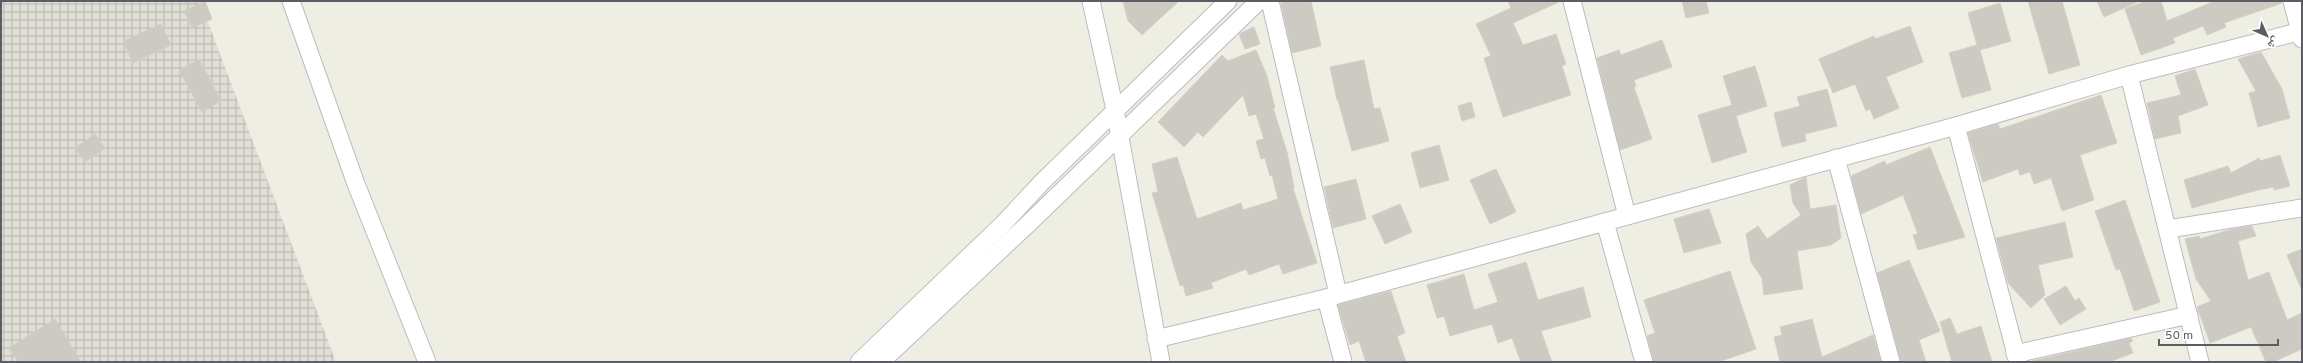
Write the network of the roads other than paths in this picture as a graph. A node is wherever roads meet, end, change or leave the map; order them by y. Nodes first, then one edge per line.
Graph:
1 (291, 1) edge
2 (1091, 1) edge
3 (1228, 1) edge
4 (1259, 1) edge
5 (1270, 1) edge
6 (1572, 1) edge
7 (2292, 1) edge
8 (2301, 34) edge
9 (2129, 75) junction
10 (1115, 110) junction
11 (1956, 126) junction
12 (1119, 136) junction
13 (1836, 158) junction
14 (2302, 208) edge
15 (1627, 216) junction
16 (1606, 222) junction
17 (2168, 229) junction
18 (1332, 296) junction
19 (2189, 315) junction
20 (1156, 339) junction
21 (2017, 358) edge
22 (427, 362) edge
23 (859, 362) edge
24 (881, 362) edge
25 (1161, 362) edge
26 (1343, 362) edge
27 (1644, 362) edge
28 (1891, 362) edge
29 (2200, 362) edge

1 - 22 street
2 - 10 street
3 - 10 street
4 - 12 street
5 - 18 street
6 - 15 street
7 - 8 street
8 - 9 street
9 - 11 street
9 - 17 street
10 - 12 street
10 - 23 street
11 - 13 street
11 - 21 street
12 - 20 street
12 - 24 street
13 - 15 street
13 - 28 street
14 - 17 street
15 - 16 street
16 - 18 street
16 - 27 street
17 - 19 street
18 - 20 street
18 - 26 street
19 - 21 street
19 - 29 street
20 - 25 street

